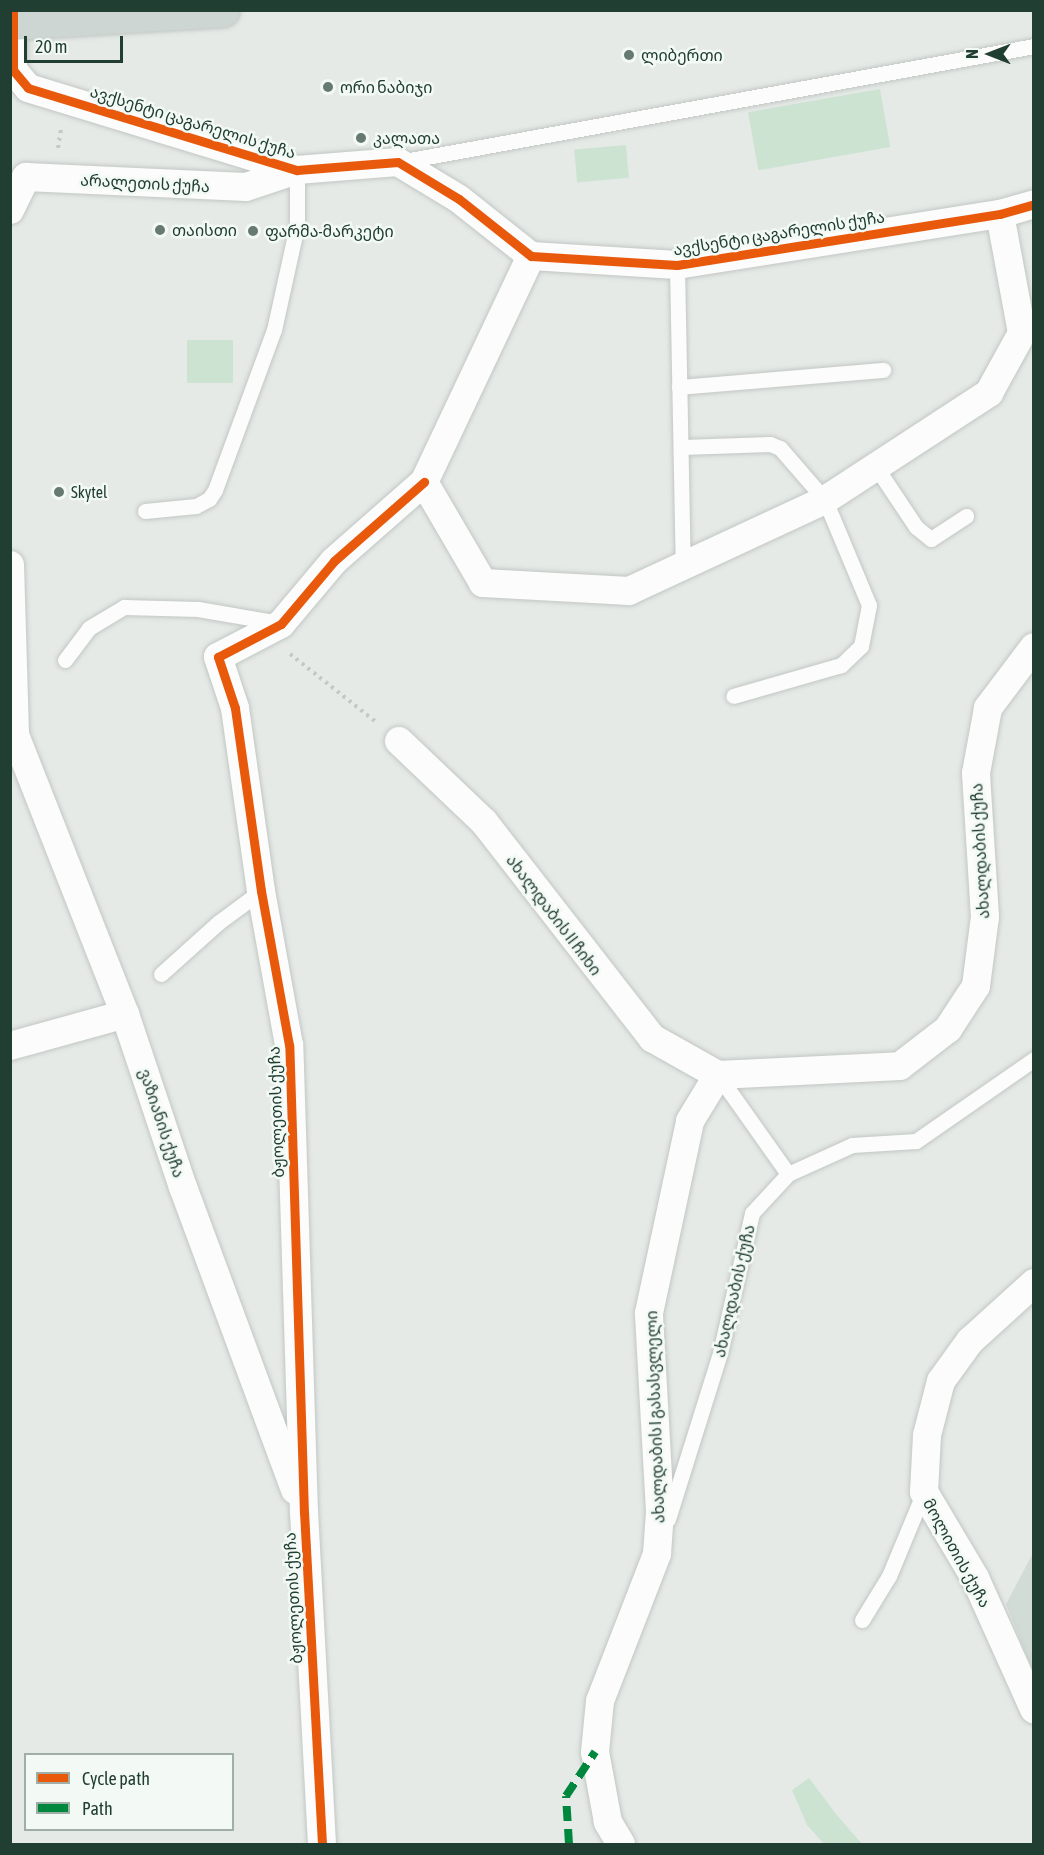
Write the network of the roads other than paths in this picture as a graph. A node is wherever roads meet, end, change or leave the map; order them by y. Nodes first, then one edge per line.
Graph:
1 (224, 10) edge
2 (12, 19) edge
3 (1034, 46) edge
4 (398, 162) junction
5 (297, 170) junction
6 (18, 177) edge
7 (1034, 204) edge
8 (10, 210) edge
9 (1000, 214) junction
10 (531, 256) junction
11 (677, 265) junction
12 (883, 370) dead end
13 (679, 387) junction
14 (682, 447) junction
15 (876, 467) junction
16 (423, 483) junction
17 (825, 500) junction
18 (145, 511) dead end
19 (966, 516) dead end
20 (10, 565) edge
21 (683, 568) junction
22 (282, 624) junction
23 (1034, 647) edge
24 (65, 660) dead end
25 (733, 696) dead end
26 (13, 735) edge
27 (399, 741) road end
28 (261, 891) junction
29 (162, 974) dead end
30 (125, 1014) junction
31 (10, 1046) edge
32 (1034, 1059) edge
33 (718, 1075) junction
34 (788, 1174) junction
35 (1034, 1283) edge
36 (924, 1492) junction
37 (303, 1513) junction
38 (657, 1554) junction
39 (862, 1620) dead end
40 (1034, 1709) edge
41 (322, 1845) edge
42 (621, 1845) edge

1 - 2 main road
2 - 5 street, ავქსენტი ცაგარელის ქუჩა
3 - 4 lane
4 - 5 street, ავქსენტი ცაგარელის ქუჩა
4 - 10 street
5 - 6 street, არალეთის ქუჩა
5 - 18 lane
6 - 8 street, არალეთის ქუჩა
7 - 9 street, ავქსენტი ცაგარელის ქუჩა
9 - 11 street, ავქსენტი ცაგარელის ქუჩა
9 - 15 street
10 - 11 street, ავქსენტი ცაგარელის ქუჩა
10 - 16 street
11 - 13 lane
12 - 13 lane
13 - 14 lane
14 - 17 lane
14 - 21 lane
15 - 17 street
15 - 19 lane
16 - 21 street
16 - 22 street, ბჟოლეთის ქუჩა
17 - 21 street
17 - 25 lane
20 - 26 street
22 - 24 lane
22 - 28 street, ბჟოლეთის ქუჩა
23 - 33 street, ახალდაბის ქუჩა
26 - 30 street, ვაზიანის ქუჩა
27 - 33 street, ახალდაბის II ჩიხი
28 - 29 lane
28 - 37 street, ბჟოლეთის ქუჩა
30 - 31 street
30 - 37 street, ვაზიანის ქუჩა
32 - 34 lane
33 - 34 lane
33 - 38 street, ახალდაბის I გასასვლელი
34 - 38 lane, ახალდაბის ქუჩა
35 - 36 street, მოლითის ქუჩა
36 - 39 lane
36 - 40 street, მოლითის ქუჩა
37 - 41 street, ბჟოლეთის ქუჩა
38 - 42 street, ახალდაბის ქუჩა

